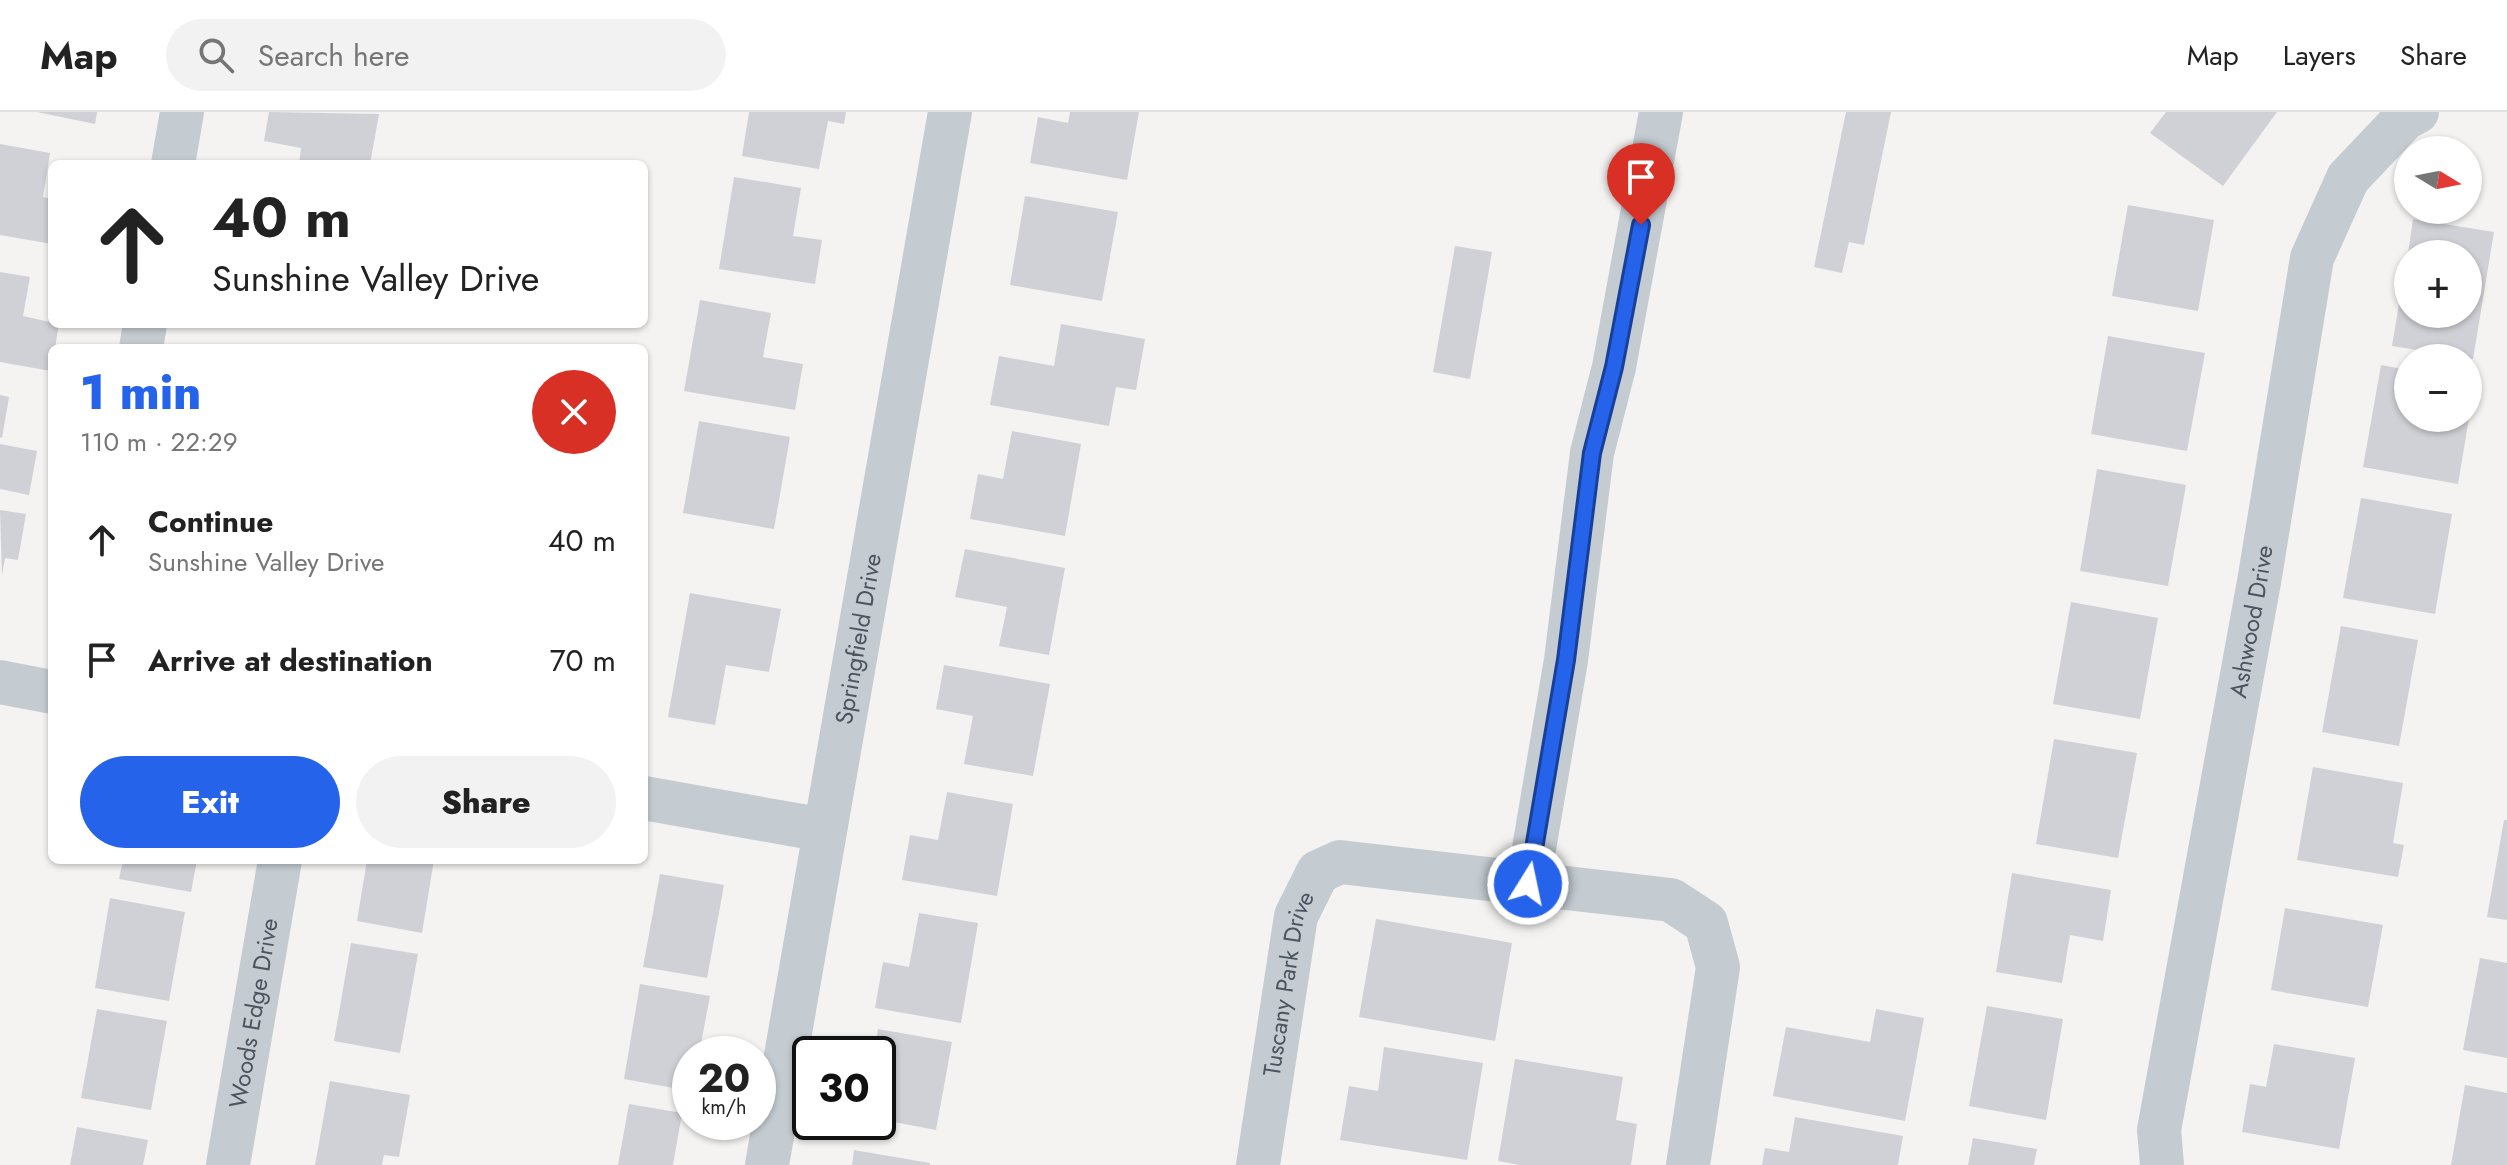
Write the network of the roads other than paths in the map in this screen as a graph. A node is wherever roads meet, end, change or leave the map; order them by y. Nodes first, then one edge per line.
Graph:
1 (182, 112) edge
2 (950, 112) edge
3 (1661, 112) edge
4 (2417, 112) edge
5 (174, 160) edge
6 (0, 682) edge
7 (48, 691) edge
8 (648, 799) edge
9 (824, 830) junction
10 (279, 864) edge
11 (1528, 884) junction
12 (228, 1165) edge
13 (767, 1165) edge
14 (1258, 1165) edge
15 (1688, 1165) edge
16 (2162, 1165) edge

1 - 5 street
2 - 9 street, Springfield Drive
3 - 11 street
4 - 16 street, Ashwood Drive
6 - 7 street
8 - 9 street
9 - 13 street, Springfield Drive
10 - 12 street, Woods Edge Drive
11 - 14 street, Tuscany Park Drive
11 - 15 street, Tuscany Park Drive

